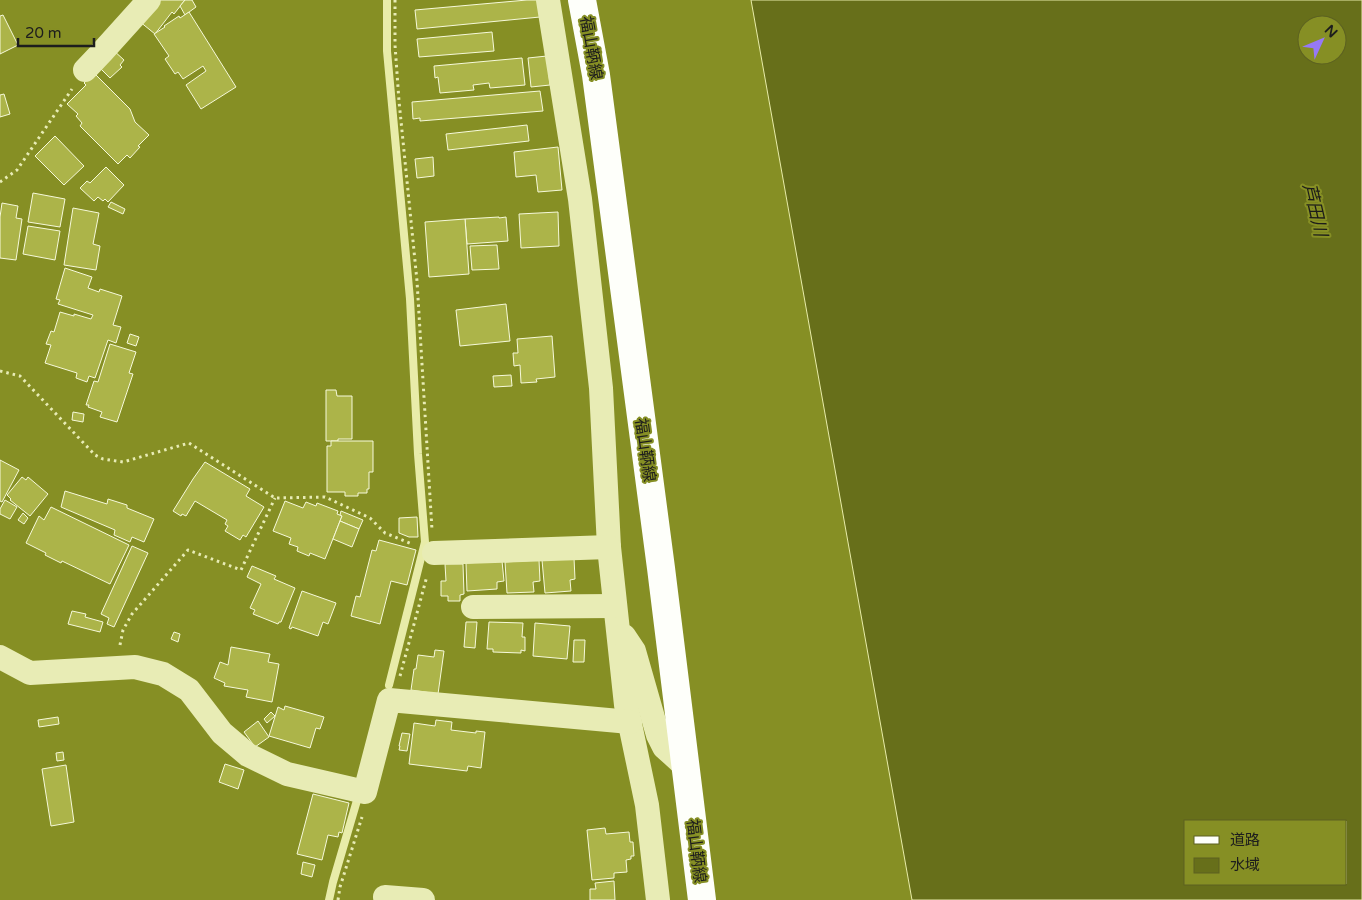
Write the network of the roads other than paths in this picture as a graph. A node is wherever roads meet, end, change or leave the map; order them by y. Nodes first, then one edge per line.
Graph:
1 (149, 0) edge
2 (548, 0) edge
3 (582, 0) edge
4 (85, 70) road end
5 (609, 547) junction
6 (426, 550) road end
7 (473, 607) dead end
8 (616, 616) junction
9 (0, 657) edge
10 (630, 722) junction
11 (685, 766) junction
12 (385, 897) dead end
13 (423, 900) edge
14 (658, 900) edge
15 (702, 900) edge

1 - 4 street
2 - 5 street
3 - 11 main road, 福山鞆線
5 - 6 street
5 - 8 street
7 - 8 street
8 - 10 street
8 - 11 street
9 - 10 street
10 - 14 street
11 - 15 main road, 福山鞆線
12 - 13 street

